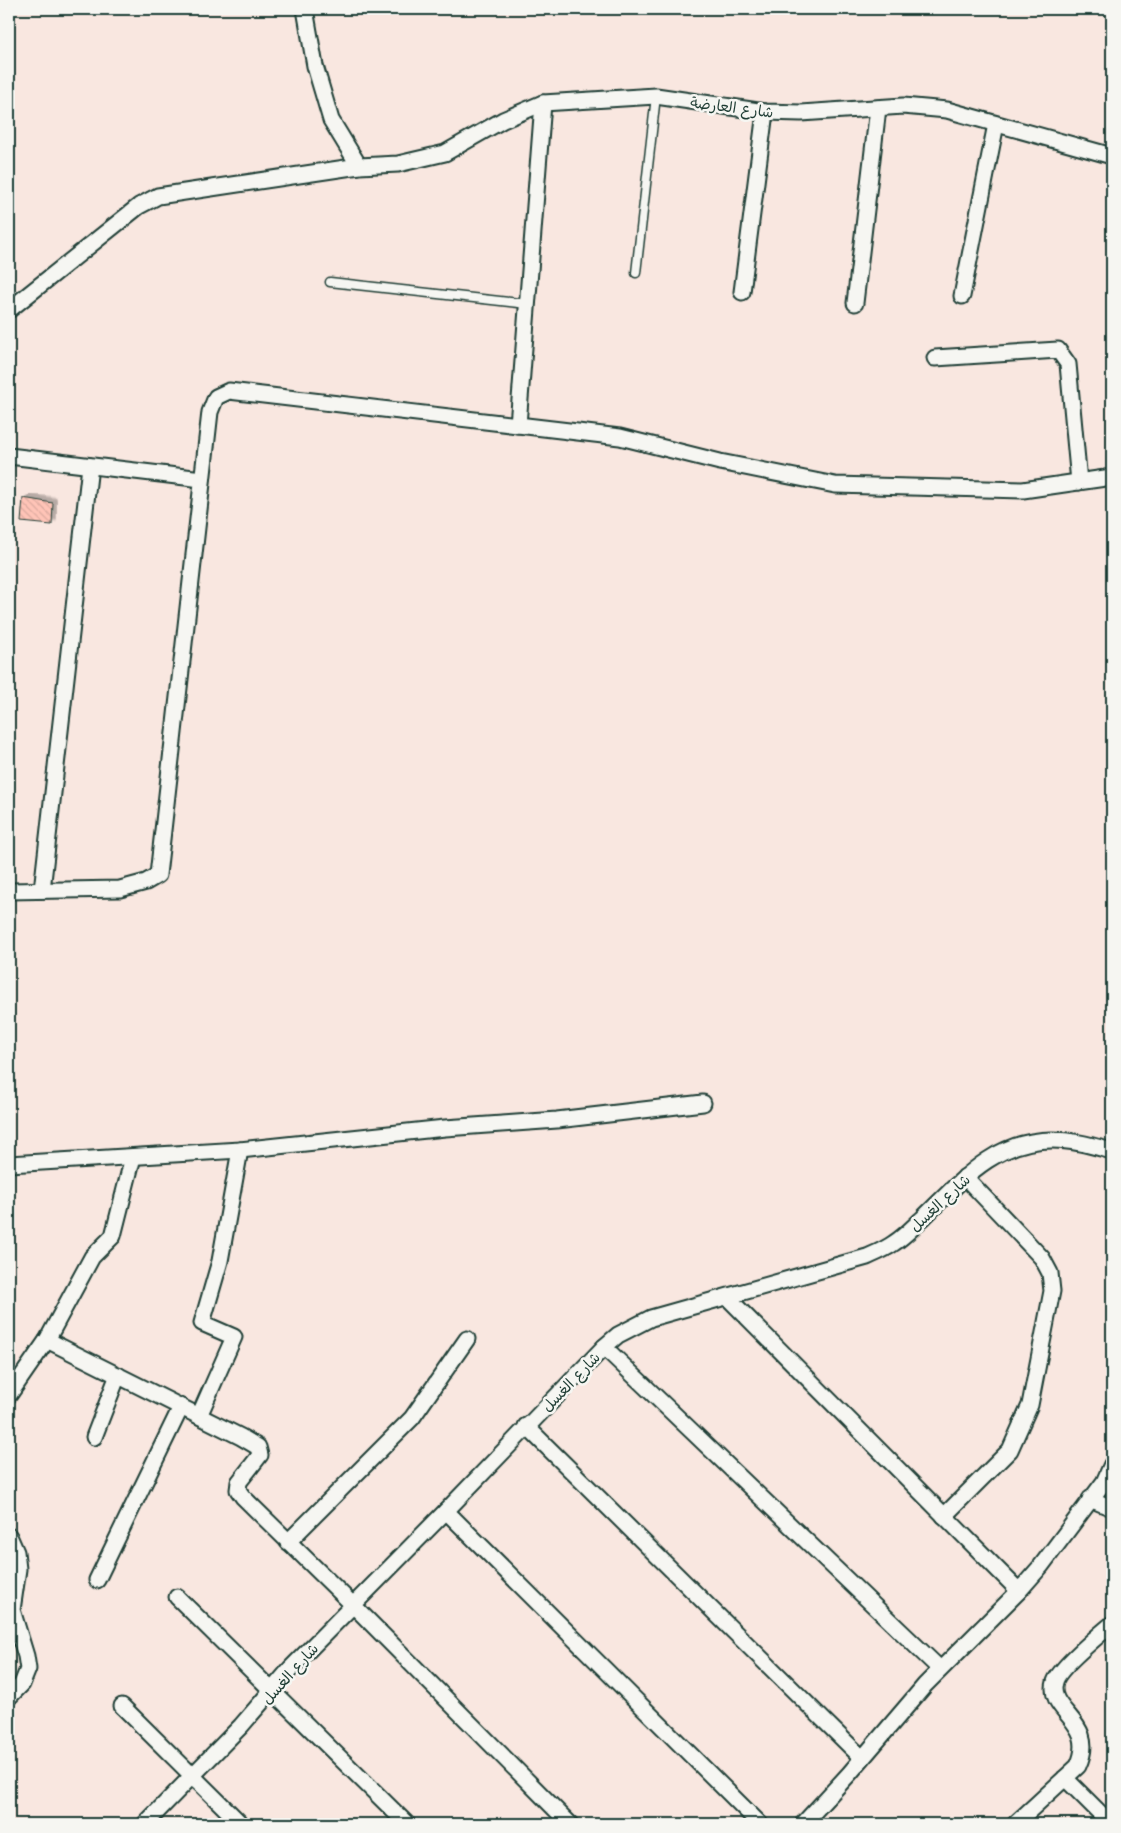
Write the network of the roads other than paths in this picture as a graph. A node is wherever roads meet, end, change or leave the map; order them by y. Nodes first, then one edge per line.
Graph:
1 (305, 9) edge
2 (656, 96) junction
3 (544, 103) junction
4 (878, 108) junction
5 (765, 112) junction
6 (996, 124) junction
7 (1112, 156) edge
8 (359, 166) junction
9 (636, 273) dead end
10 (330, 282) dead end
11 (742, 292) dead end
12 (962, 296) dead end
13 (856, 302) dead end
14 (528, 304) junction
15 (9, 310) edge
16 (935, 358) dead end
17 (518, 425) junction
18 (9, 456) edge
19 (90, 466) junction
20 (1112, 477) edge
21 (202, 479) junction
22 (1080, 482) junction
23 (42, 890) junction
24 (9, 891) edge
25 (703, 1103) dead end
26 (240, 1150) junction
27 (1112, 1151) edge
28 (133, 1157) junction
29 (9, 1164) edge
30 (965, 1177) junction
31 (727, 1297) junction
32 (466, 1339) dead end
33 (47, 1340) junction
34 (604, 1347) junction
35 (118, 1375) junction
36 (9, 1395) edge
37 (181, 1407) junction
38 (199, 1416) junction
39 (526, 1426) junction
40 (94, 1437) dead end
41 (1112, 1464) edge
42 (1090, 1499) junction
43 (1112, 1508) edge
44 (446, 1511) junction
45 (944, 1516) junction
46 (9, 1536) edge
47 (288, 1542) junction
48 (97, 1580) dead end
49 (1019, 1591) junction
50 (177, 1597) dead end
51 (353, 1605) junction
52 (1112, 1624) edge
53 (940, 1669) junction
54 (272, 1691) junction
55 (9, 1697) edge
56 (122, 1706) dead end
57 (862, 1758) junction
58 (192, 1775) junction
59 (1066, 1778) junction
60 (1106, 1809) edge
61 (145, 1824) edge
62 (241, 1824) edge
63 (407, 1824) edge
64 (570, 1824) edge
65 (760, 1824) edge
66 (802, 1824) edge
67 (1015, 1824) edge
68 (1111, 1824) edge

1 - 8 street
2 - 3 street, شارع العارضة
2 - 5 street, شارع العارضة
2 - 9 lane
3 - 8 street, شارع العارضة
3 - 14 street
4 - 5 street, شارع العارضة
4 - 6 street, شارع العارضة
4 - 13 street
5 - 11 street
6 - 7 street, شارع العارضة
6 - 12 street
8 - 15 street, شارع العارضة
10 - 14 lane
14 - 17 street
16 - 22 street
17 - 21 street
17 - 22 street
18 - 19 street
19 - 21 street
19 - 23 street
20 - 22 street
21 - 23 street
23 - 24 street
25 - 26 street
26 - 28 street
26 - 38 street
27 - 30 street, شارع الغسل
28 - 29 street
28 - 33 street
30 - 31 street, شارع الغسل
30 - 45 street
31 - 34 street, شارع الغسل
31 - 45 street
32 - 47 street
33 - 35 street
33 - 36 street
34 - 39 street, شارع الغسل
34 - 53 street
35 - 37 street
35 - 40 street
37 - 38 street
37 - 48 street
38 - 47 street
39 - 44 street, شارع الغسل
39 - 57 street
41 - 42 street
42 - 43 street
42 - 49 street
44 - 51 street, شارع الغسل
44 - 65 street
45 - 49 street
46 - 55 street
47 - 51 street
49 - 53 street
50 - 54 street
51 - 54 street, شارع الغسل
51 - 64 street
52 - 59 street
53 - 57 street
54 - 58 street, شارع الغسل
54 - 63 street
56 - 58 street
57 - 66 street
58 - 61 street, شارع الغسل
58 - 62 street
59 - 60 street
59 - 67 street
60 - 68 street

